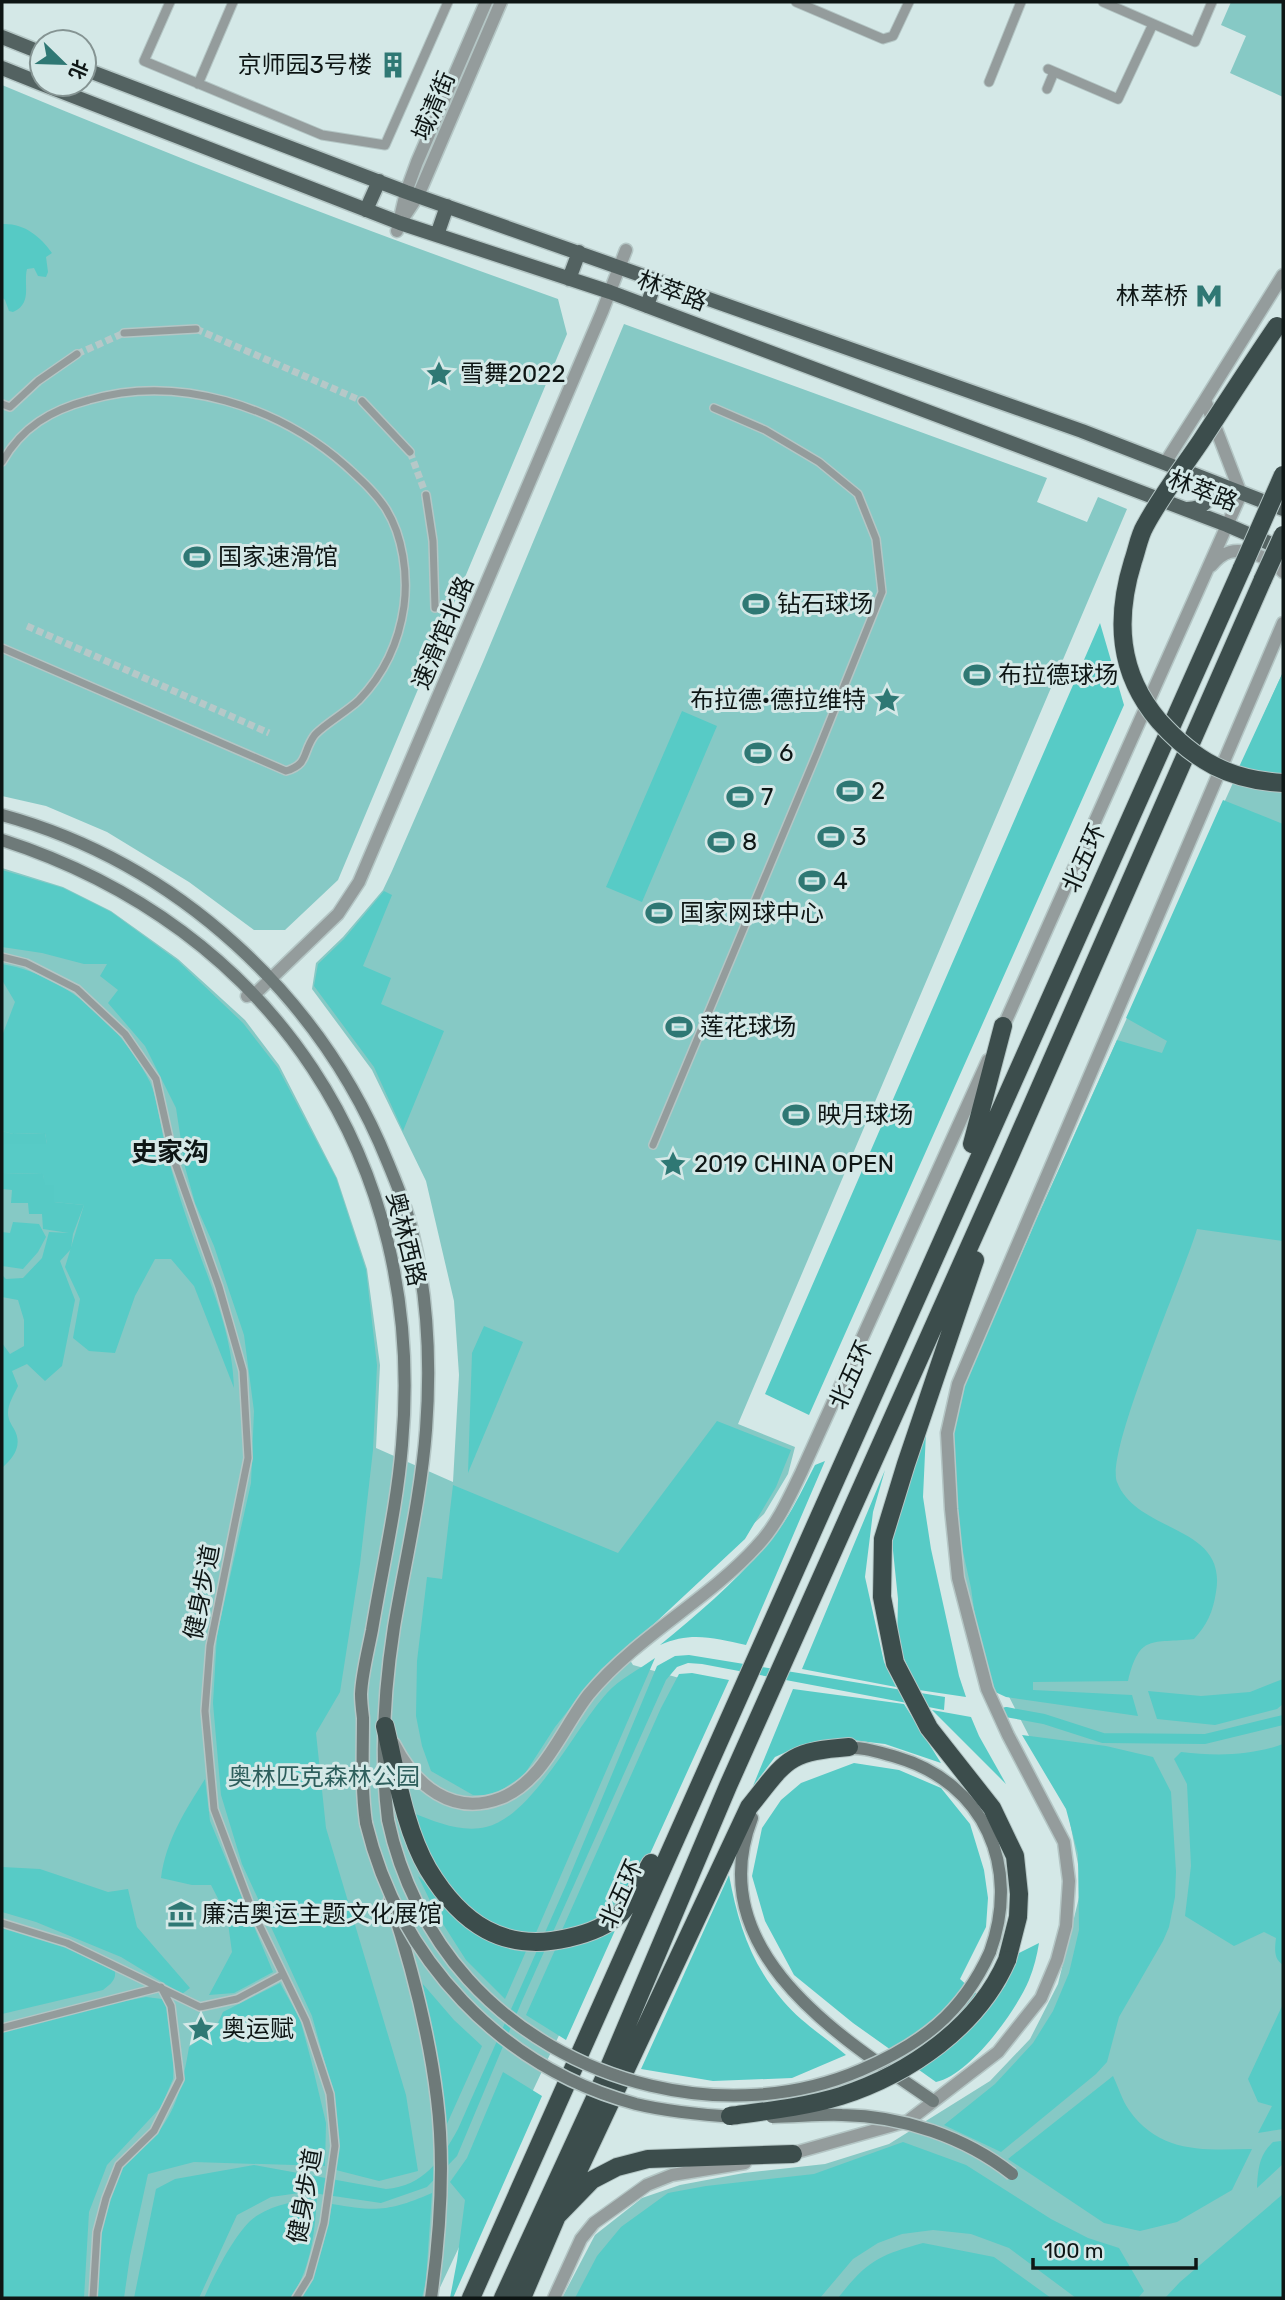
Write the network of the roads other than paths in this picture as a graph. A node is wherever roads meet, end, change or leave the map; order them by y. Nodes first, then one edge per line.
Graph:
1 (170, 2) edge
2 (233, 2) edge
3 (448, 2) edge
4 (486, 2) edge
5 (501, 2) edge
6 (796, 2) edge
7 (909, 2) edge
8 (1021, 2) edge
9 (1103, 2) edge
10 (1212, 2) edge
11 (1153, 24) junction
12 (2, 37) edge
13 (28, 47) edge
14 (2, 68) edge
15 (98, 74) edge
16 (28, 78) edge
17 (989, 82) dead end
18 (198, 84) junction
19 (1047, 89) dead end
20 (78, 98) edge
21 (379, 181) junction
22 (412, 194) junction
23 (447, 206) junction
24 (366, 210) junction
25 (399, 227) junction
26 (437, 236) junction
27 (626, 250) dead end
28 (579, 252) junction
29 (620, 266) junction
30 (1283, 275) edge
31 (569, 279) junction
32 (656, 279) junction
33 (610, 292) junction
34 (647, 306) junction
35 (1280, 321) edge
36 (196, 329) tunnel mouth
37 (124, 333) tunnel mouth
38 (77, 354) tunnel mouth
39 (1205, 400) junction
40 (362, 401) tunnel mouth
41 (2, 404) edge
42 (715, 408) dead end
43 (410, 452) tunnel mouth
44 (2, 463) edge
45 (1165, 464) junction
46 (1283, 475) edge
47 (1203, 478) junction
48 (1241, 494) junction
49 (426, 495) tunnel mouth
50 (1187, 509) junction
51 (1283, 509) edge
52 (1227, 525) junction
53 (1283, 535) edge
54 (1283, 549) edge
55 (1208, 568) junction
56 (1283, 572) edge
57 (435, 608) dead end
58 (1283, 623) edge
59 (2, 648) edge
60 (1283, 783) edge
61 (2, 815) edge
62 (2, 840) edge
63 (2, 957) edge
64 (271, 979) junction
65 (251, 995) junction
66 (1003, 1026) junction
67 (653, 1145) dead end
68 (1009, 1160) junction
69 (959, 1193) junction
70 (384, 1726) junction
71 (849, 1747) junction
72 (692, 1794) junction
73 (376, 1857) junction
74 (2, 1923) edge
75 (282, 1975) junction
76 (161, 1987) junction
77 (2, 2028) edge
78 (933, 2101) junction
79 (730, 2116) junction
80 (793, 2154) junction
81 (1012, 2174) dead end
82 (557, 2216) junction
83 (93, 2298) edge
84 (296, 2298) edge
85 (431, 2298) edge
86 (471, 2298) edge
87 (503, 2298) edge
88 (522, 2298) edge
89 (554, 2298) edge

1 - 18 street
2 - 18 street
3 - 18 street
4 - 22 street, 域清街
5 - 22 street, 域清街
6 - 7 street
8 - 17 street
9 - 11 street
10 - 11 street
11 - 19 street
12 - 13 main road
14 - 16 main road, 林萃路
15 - 21 main road, 林萃路
20 - 24 main road, 林萃路
21 - 22 main road, 林萃路
21 - 24 main road
22 - 23 main road, 林萃路
22 - 25 street, 域清街
23 - 26 main road
23 - 28 main road, 林萃路
24 - 25 main road, 林萃路
25 - 26 main road, 林萃路
26 - 31 main road, 林萃路
27 - 29 street, 速滑馆北路
28 - 29 main road, 林萃路
28 - 31 main road
29 - 32 main road, 林萃路
29 - 33 street, 速滑馆北路
30 - 39 street
31 - 33 main road, 林萃路
32 - 34 main road
32 - 45 main road, 林萃路
33 - 34 main road, 林萃路
33 - 64 street, 速滑馆北路
34 - 50 main road, 林萃路
35 - 60 highway, bridge
36 - 37 street
38 - 41 street
39 - 45 street
39 - 48 street
40 - 43 street
42 - 67 street
44 - 59 street
45 - 47 main road, 林萃路
46 - 69 highway, 北五环, bridge
47 - 48 main road, 林萃路
47 - 50 main road
48 - 51 main road, 林萃路
48 - 52 street
49 - 57 street
50 - 52 main road, 林萃路
52 - 54 main road, 林萃路
52 - 55 street
53 - 68 highway, bridge
55 - 56 street
55 - 66 street
58 - 78 street
61 - 64 main road, 奥林西路
62 - 65 main road, 奥林西路
63 - 75 street, 健身步道
64 - 65 street, 速滑馆北路
64 - 70 main road, 奥林西路
65 - 73 main road, 奥林西路, bridge
66 - 69 highway
66 - 70 street
68 - 79 highway, bridge
68 - 87 highway
69 - 72 highway, 北五环
70 - 71 main road, 奥林西路, bridge
70 - 72 highway
71 - 78 main road
71 - 82 highway
72 - 86 highway, 北五环
73 - 79 main road, bridge
73 - 85 main road, bridge
74 - 76 street
75 - 76 street
75 - 84 street, 健身步道
76 - 77 street
76 - 83 street
78 - 80 street
79 - 81 main road, bridge
80 - 82 highway
80 - 89 street
82 - 88 highway

